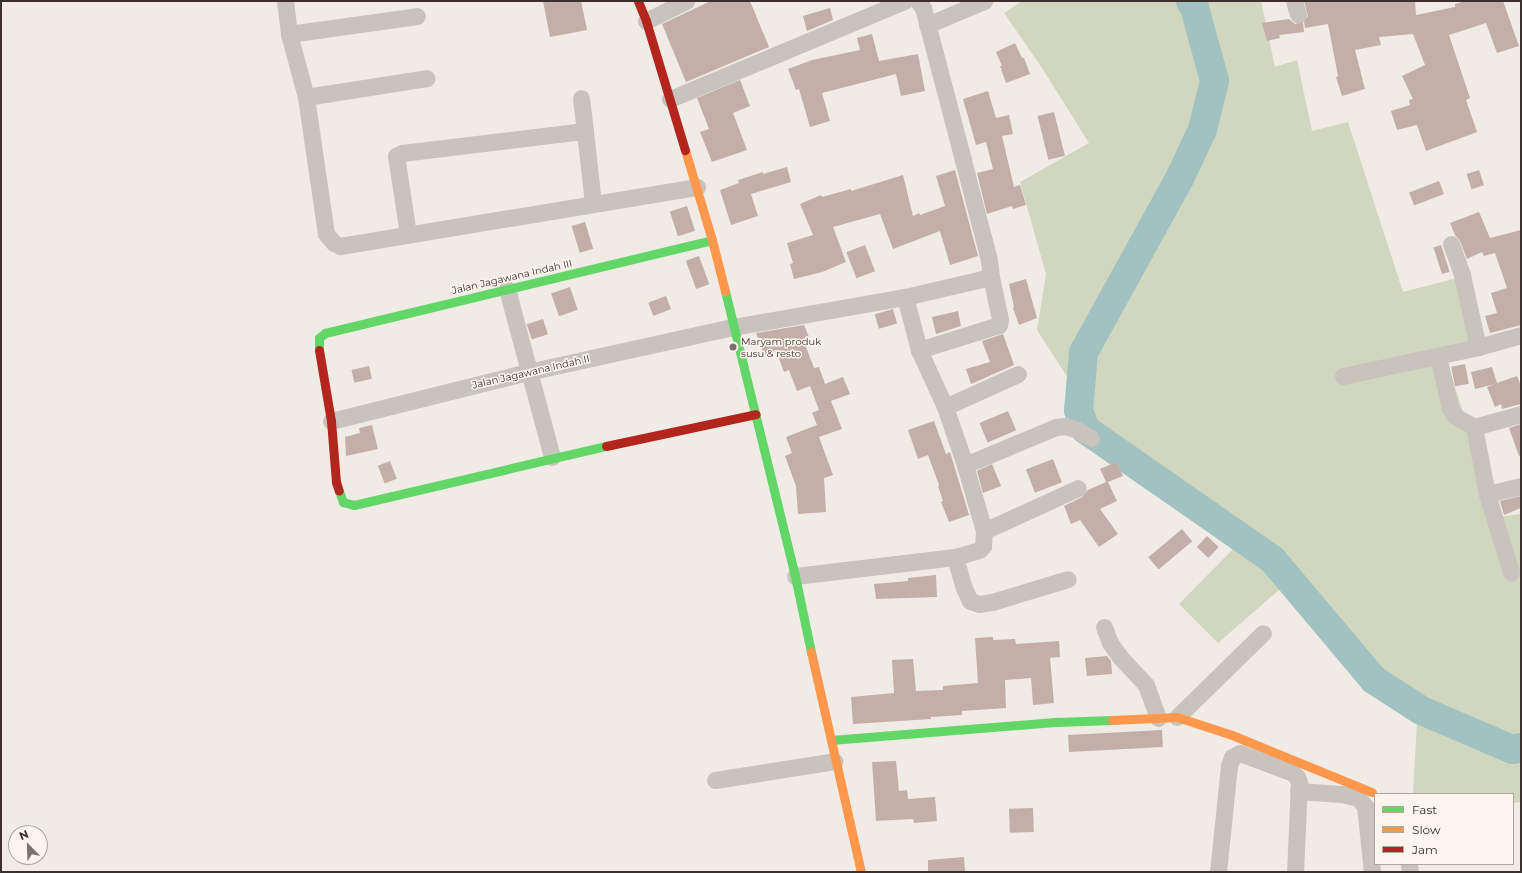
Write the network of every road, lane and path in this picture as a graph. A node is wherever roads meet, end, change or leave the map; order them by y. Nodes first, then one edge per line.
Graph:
1 (285, 1) edge
2 (638, 1) edge
3 (686, 1) edge
4 (904, 1) edge
5 (918, 1) edge
6 (984, 1) edge
7 (417, 16) dead end
8 (646, 21) junction
9 (927, 25) junction
10 (289, 34) junction
11 (427, 78) dead end
12 (306, 97) junction
13 (581, 98) dead end
14 (670, 99) junction
15 (585, 131) junction
16 (697, 187) junction
17 (593, 203) junction
18 (408, 234) junction
19 (712, 240) junction
20 (1452, 244) dead end
21 (991, 277) junction
22 (507, 289) junction
23 (905, 296) junction
24 (733, 327) junction
25 (1521, 335) edge
26 (1478, 347) junction
27 (920, 350) junction
28 (1438, 356) junction
29 (528, 372) junction
30 (1018, 374) dead end
31 (1343, 376) dead end
32 (945, 407) junction
33 (756, 414) junction
34 (1521, 414) edge
35 (331, 421) junction
36 (1474, 427) junction
37 (1092, 438) dead end
38 (552, 457) junction
39 (965, 465) junction
40 (1521, 486) edge
41 (1078, 488) dead end
42 (1487, 494) junction
43 (984, 531) junction
44 (955, 557) junction
45 (1511, 572) dead end
46 (795, 576) junction
47 (1068, 579) dead end
48 (1104, 627) dead end
49 (1262, 633) dead end
50 (1177, 717) junction
51 (1158, 718) junction
52 (831, 740) junction
53 (835, 760) junction
54 (715, 780) dead end
55 (1298, 791) junction
56 (1372, 792) dead end
57 (861, 872) edge
58 (1218, 872) edge
59 (1295, 872) edge
60 (1372, 872) edge

1 - 10 street
2 - 8 street
3 - 8 street
4 - 14 street
5 - 9 street
6 - 9 street
7 - 10 street
8 - 14 street
9 - 21 street
10 - 12 street
11 - 12 street
12 - 18 street
13 - 15 street
14 - 16 street
15 - 17 street
15 - 18 street
16 - 17 street
16 - 19 street
17 - 18 street
19 - 22 street, Jalan Jagawana Indah III
19 - 24 street
20 - 26 street
21 - 23 street, Jalan Jagawana Indah II
21 - 27 street
22 - 29 street
22 - 35 street, Jalan Jagawana Indah III
23 - 24 street, Jalan Jagawana Indah II
23 - 27 street
24 - 29 street, Jalan Jagawana Indah II
24 - 33 street
25 - 26 street
26 - 28 street
27 - 32 street
28 - 31 street
28 - 36 street
29 - 35 street, Jalan Jagawana Indah II
29 - 38 street
30 - 32 street
32 - 39 street
33 - 38 street
33 - 46 street
34 - 36 street
35 - 38 street
36 - 42 street
37 - 39 street
39 - 43 street
40 - 42 street
41 - 43 street
42 - 45 street
43 - 44 street
44 - 46 street
44 - 47 street
46 - 52 street
48 - 51 street
49 - 50 street
50 - 51 street
50 - 56 street
51 - 52 street
52 - 53 street
53 - 54 street
53 - 57 street
55 - 58 street
55 - 59 street
55 - 60 street

